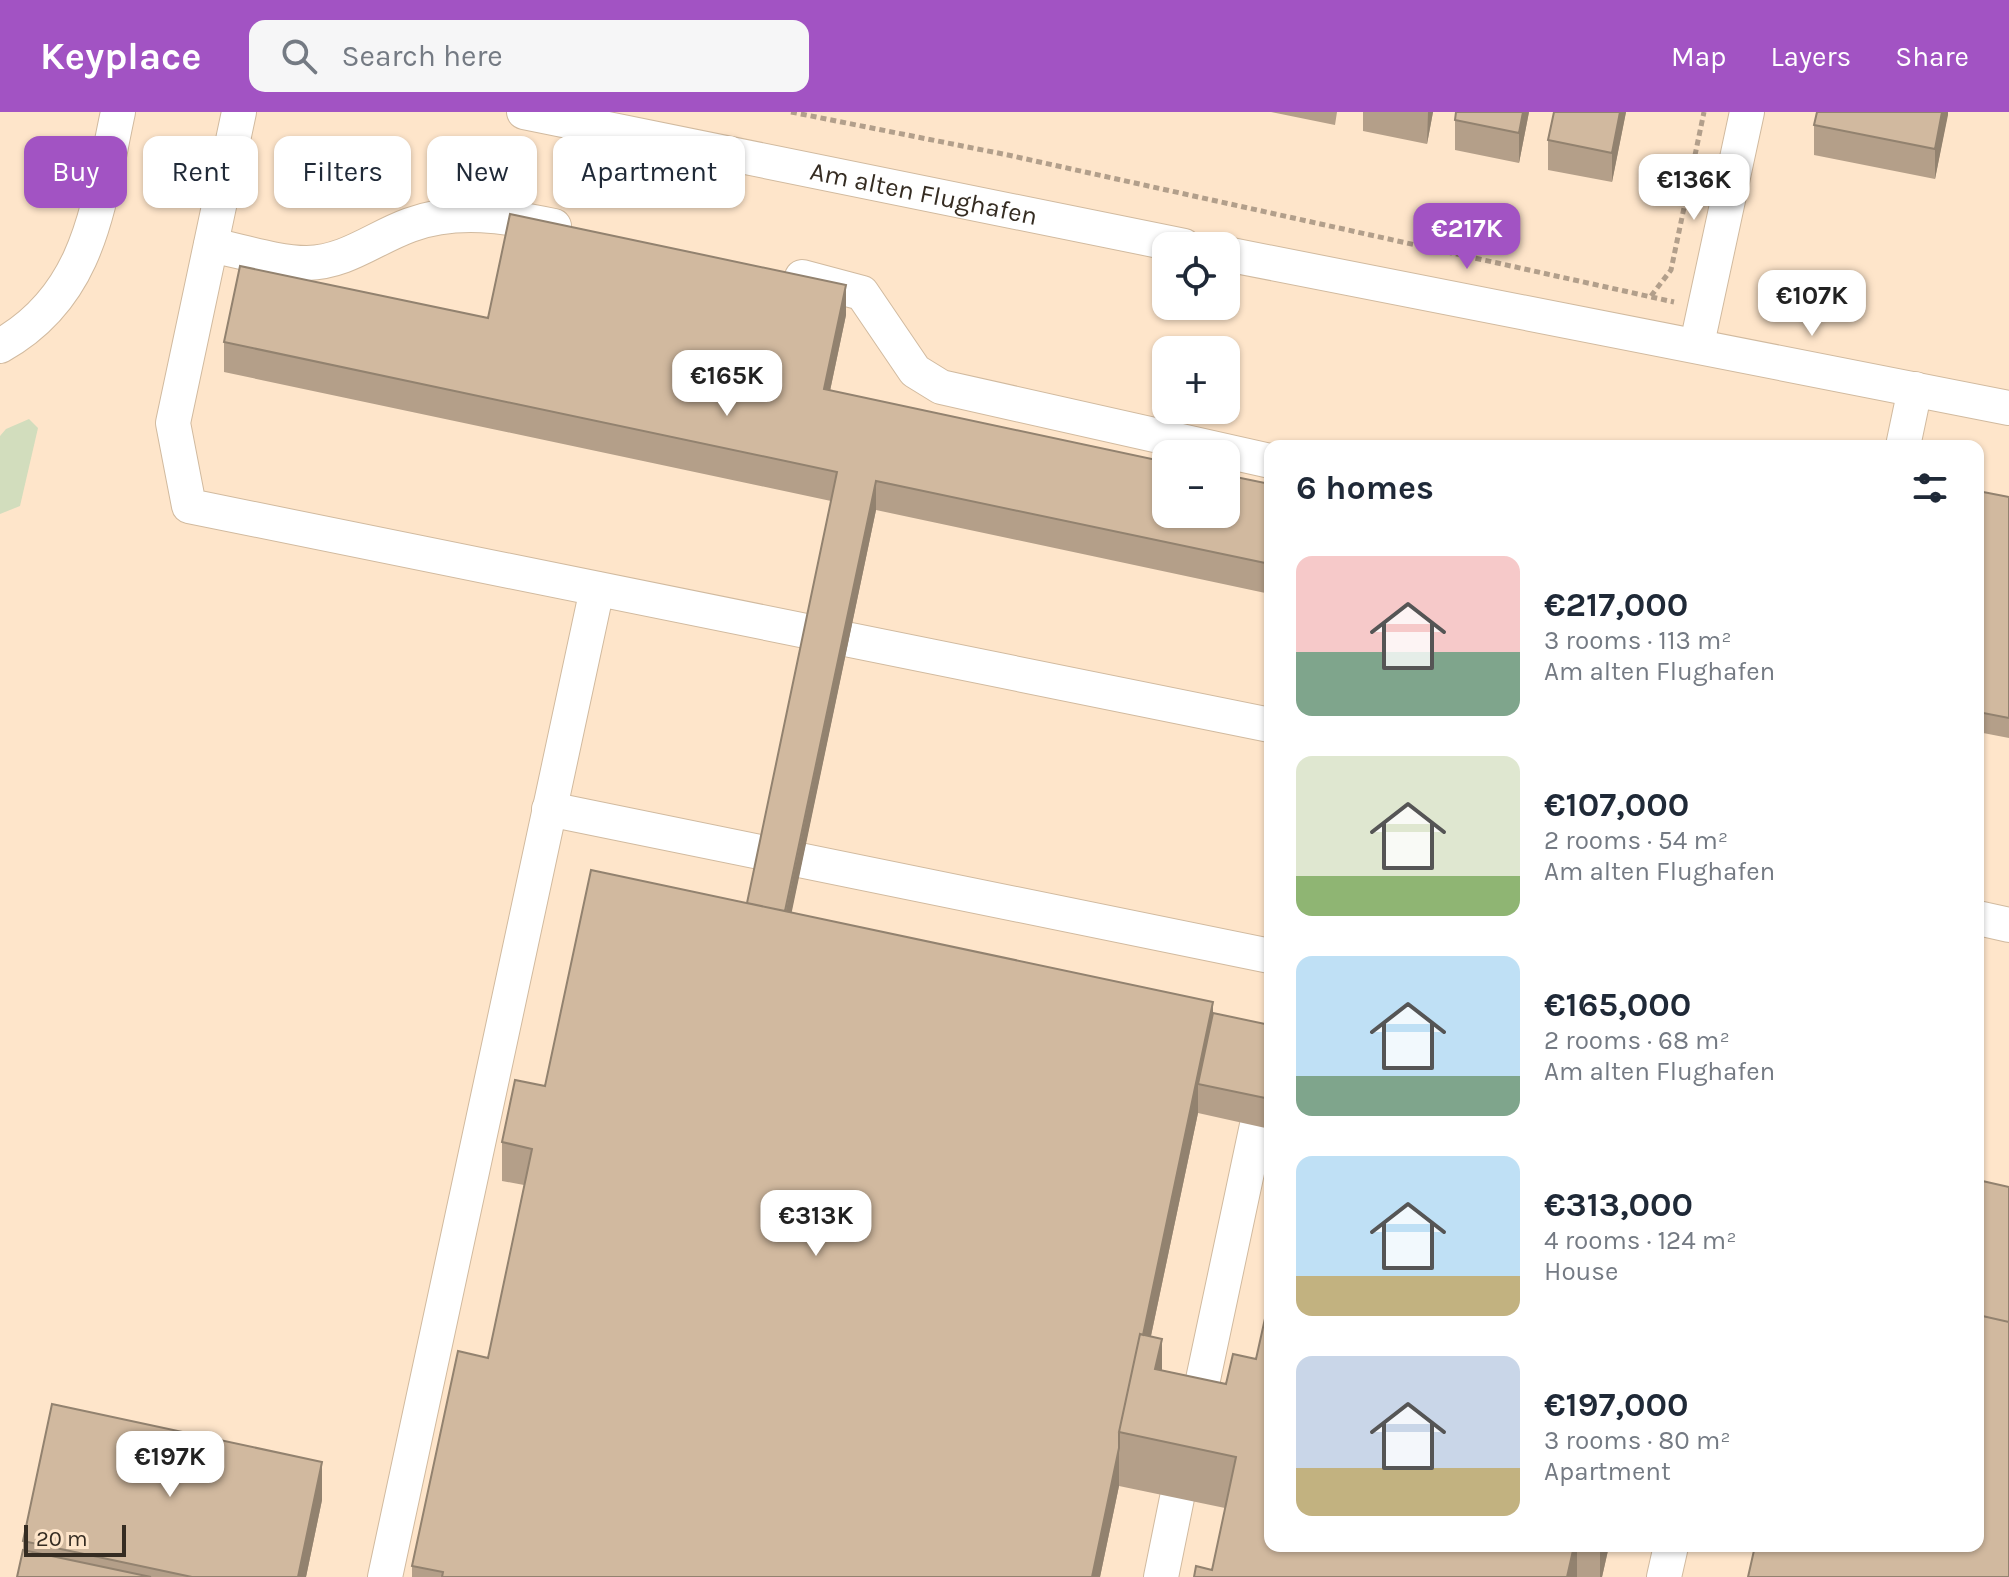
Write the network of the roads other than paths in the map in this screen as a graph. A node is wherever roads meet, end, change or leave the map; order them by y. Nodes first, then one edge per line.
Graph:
1 (118, 112) edge
2 (239, 112) edge
3 (524, 112) edge
4 (1747, 112) edge
5 (578, 231) edge
6 (1152, 240) edge
7 (211, 245) junction
8 (1240, 257) edge
9 (775, 272) edge
10 (1697, 344) junction
11 (0, 346) edge
12 (1915, 389) junction
13 (2009, 408) edge
14 (1904, 440) edge
15 (1264, 460) edge
16 (597, 589) junction
17 (1264, 724) edge
18 (549, 809) junction
19 (1984, 919) edge
20 (2009, 925) edge
21 (1264, 955) edge
22 (1257, 1125) dead end
23 (1192, 1430) edge
24 (1177, 1498) dead end
25 (1670, 1552) edge
26 (385, 1577) edge
27 (1161, 1577) edge
28 (1664, 1577) edge

1 - 11 street
2 - 7 street
3 - 6 street, Am alten Flughafen
4 - 10 street
5 - 7 street
7 - 16 street
8 - 10 street
9 - 15 street
10 - 12 street
12 - 13 street
12 - 14 street
16 - 17 street
16 - 18 street
18 - 21 street
18 - 26 street
19 - 20 street
22 - 23 street
24 - 27 street
25 - 28 street

